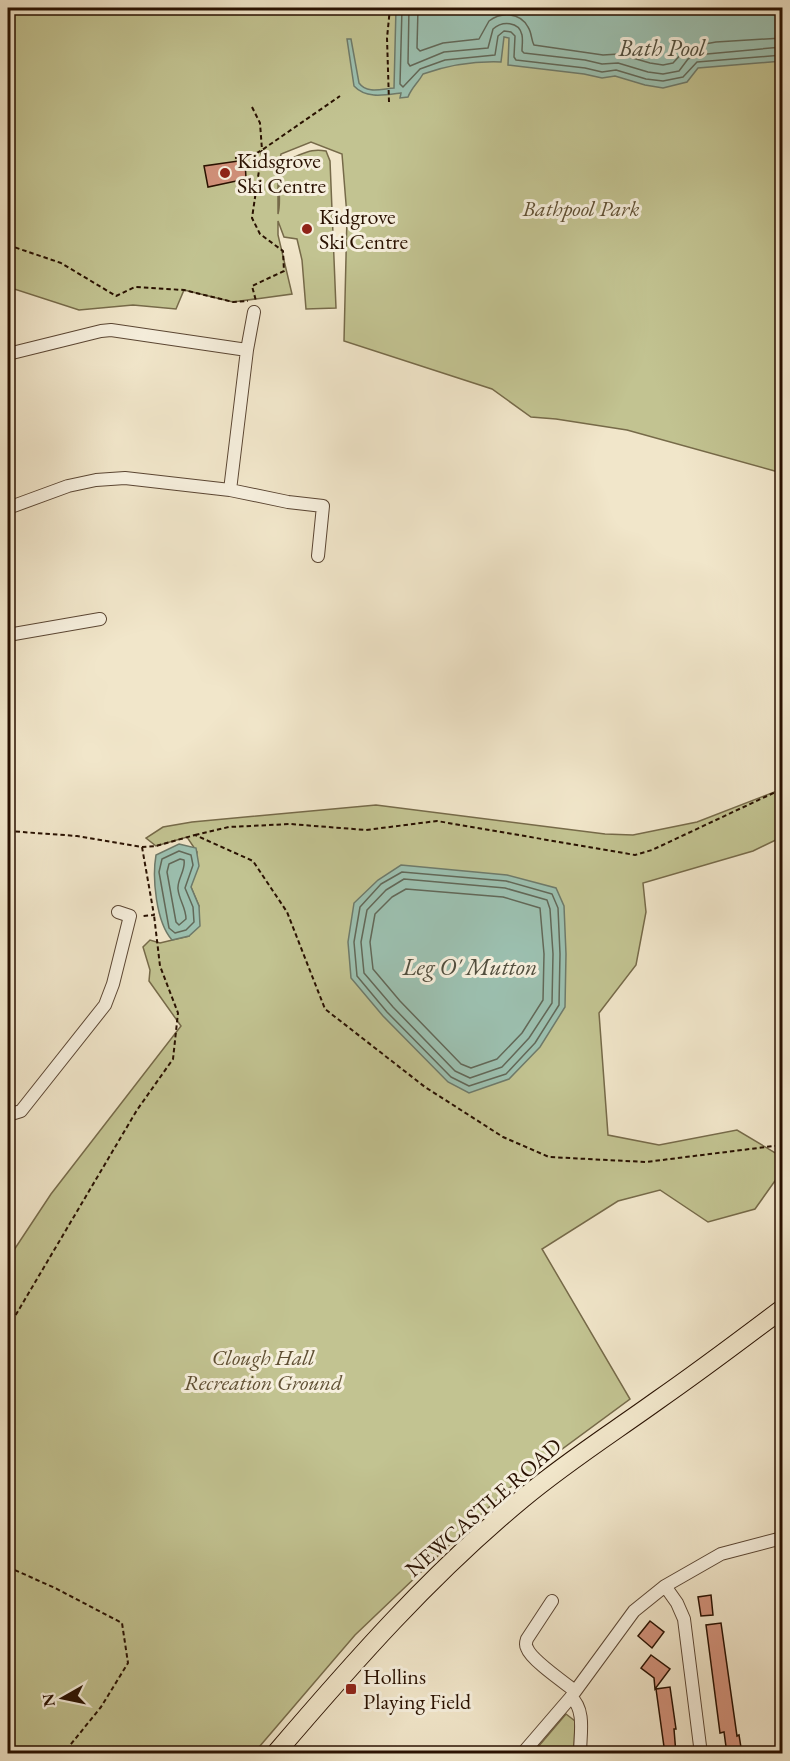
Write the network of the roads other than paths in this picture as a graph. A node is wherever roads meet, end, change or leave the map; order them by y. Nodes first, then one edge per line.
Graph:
1 (254, 312) dead end
2 (247, 350) junction
3 (8, 354) edge
4 (230, 489) junction
5 (8, 508) edge
6 (318, 556) dead end
7 (100, 619) dead end
8 (8, 635) edge
9 (118, 912) dead end
10 (8, 1114) edge
11 (783, 1309) edge
12 (783, 1538) edge
13 (665, 1586) junction
14 (552, 1601) dead end
15 (573, 1694) junction
16 (275, 1754) edge
17 (522, 1754) edge
18 (580, 1754) edge
19 (701, 1754) edge

1 - 2 street
2 - 3 street
2 - 4 street
4 - 5 street
4 - 6 street
7 - 8 street
9 - 10 street
11 - 16 highway, NEWCASTLE ROAD
12 - 13 street
13 - 15 street
13 - 19 street
14 - 15 street
15 - 17 street
15 - 18 street

